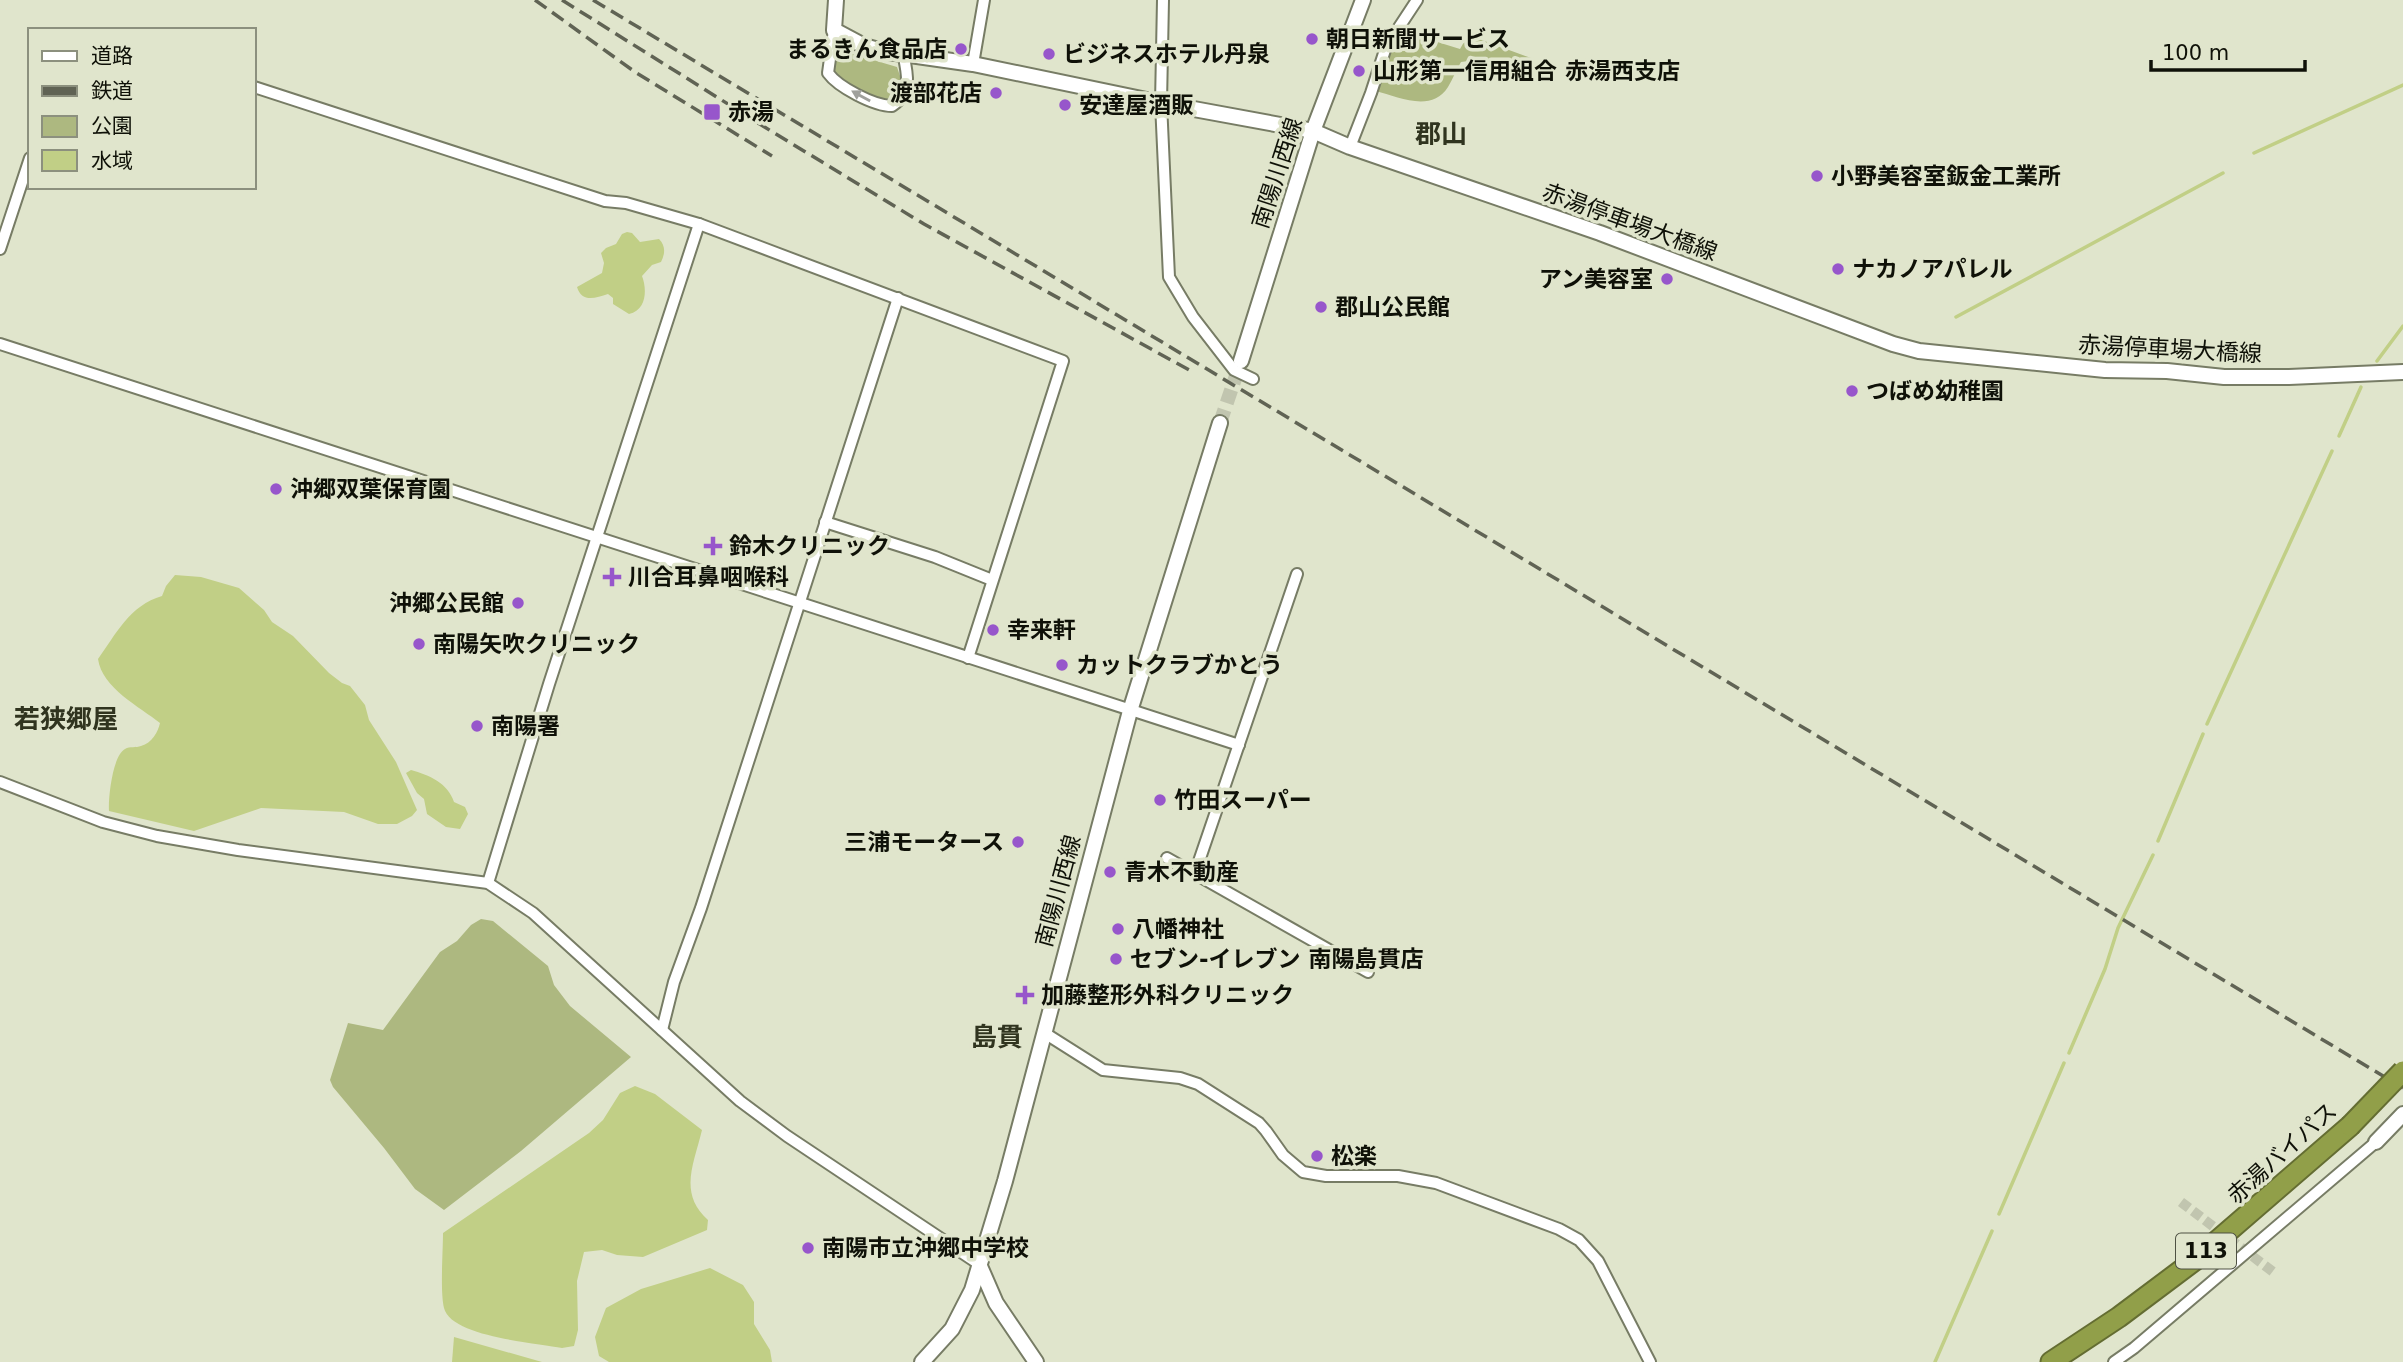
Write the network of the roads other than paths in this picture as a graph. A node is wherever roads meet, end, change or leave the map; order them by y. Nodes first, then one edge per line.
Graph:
1 (984, 0) edge
2 (1163, 0) edge
3 (1363, 0) edge
4 (1417, 0) edge
5 (833, 1) edge
6 (834, 30) junction
7 (902, 53) junction
8 (973, 64) junction
9 (256, 88) edge
10 (1161, 103) junction
11 (1313, 131) junction
12 (1350, 147) junction
13 (28, 164) edge
14 (699, 224) junction
15 (0, 249) edge
16 (898, 298) junction
17 (0, 344) edge
18 (1241, 361) tunnel mouth
19 (2403, 372) edge
20 (1253, 379) dead end
21 (1220, 423) tunnel mouth
22 (825, 522) junction
23 (597, 536) junction
24 (1297, 573) dead end
25 (992, 580) junction
26 (799, 602) junction
27 (968, 658) junction
28 (1130, 711) junction
29 (1239, 745) junction
30 (0, 782) edge
31 (1167, 859) dead end
32 (1195, 873) junction
33 (488, 883) junction
34 (1368, 972) dead end
35 (662, 1030) junction
36 (1043, 1032) junction
37 (2403, 1071) edge
38 (2403, 1114) edge
39 (2376, 1142) joint
40 (979, 1264) junction
41 (922, 1362) edge
42 (1036, 1362) edge
43 (1650, 1362) edge
44 (2051, 1362) edge
45 (2114, 1362) edge

1 - 8 street
2 - 10 street
3 - 11 main road, 南陽川西線
4 - 12 street
5 - 6 main road
6 - 7 main road, 赤湯停車場大橋線
7 -> 6 street
7 - 8 main road, 赤湯停車場大橋線
8 - 10 main road, 赤湯停車場大橋線
9 - 14 street
10 - 11 main road, 赤湯停車場大橋線
10 - 20 street
11 - 12 main road, 赤湯停車場大橋線
11 - 18 main road, 南陽川西線
12 - 19 main road, 赤湯停車場大橋線
13 - 15 street
14 - 16 street
14 - 23 street
16 - 22 street
16 - 25 street
17 - 23 street
21 - 28 main road, 南陽川西線
22 - 25 street
22 - 26 street
23 - 26 street
23 - 33 street
24 - 29 street
25 - 27 street
26 - 27 street
26 - 35 street
27 - 28 street
28 - 29 street
28 - 36 main road, 南陽川西線
29 - 32 street
30 - 33 street
31 - 32 street
32 - 34 street
33 - 35 street
35 - 40 street
36 - 40 main road, 南陽川西線
36 - 43 street
37 - 44 highway, 赤湯バイパス / 113, bridge
38 - 39 main road
39 - 45 street
40 - 41 main road, 南陽川西線
40 - 42 main road

